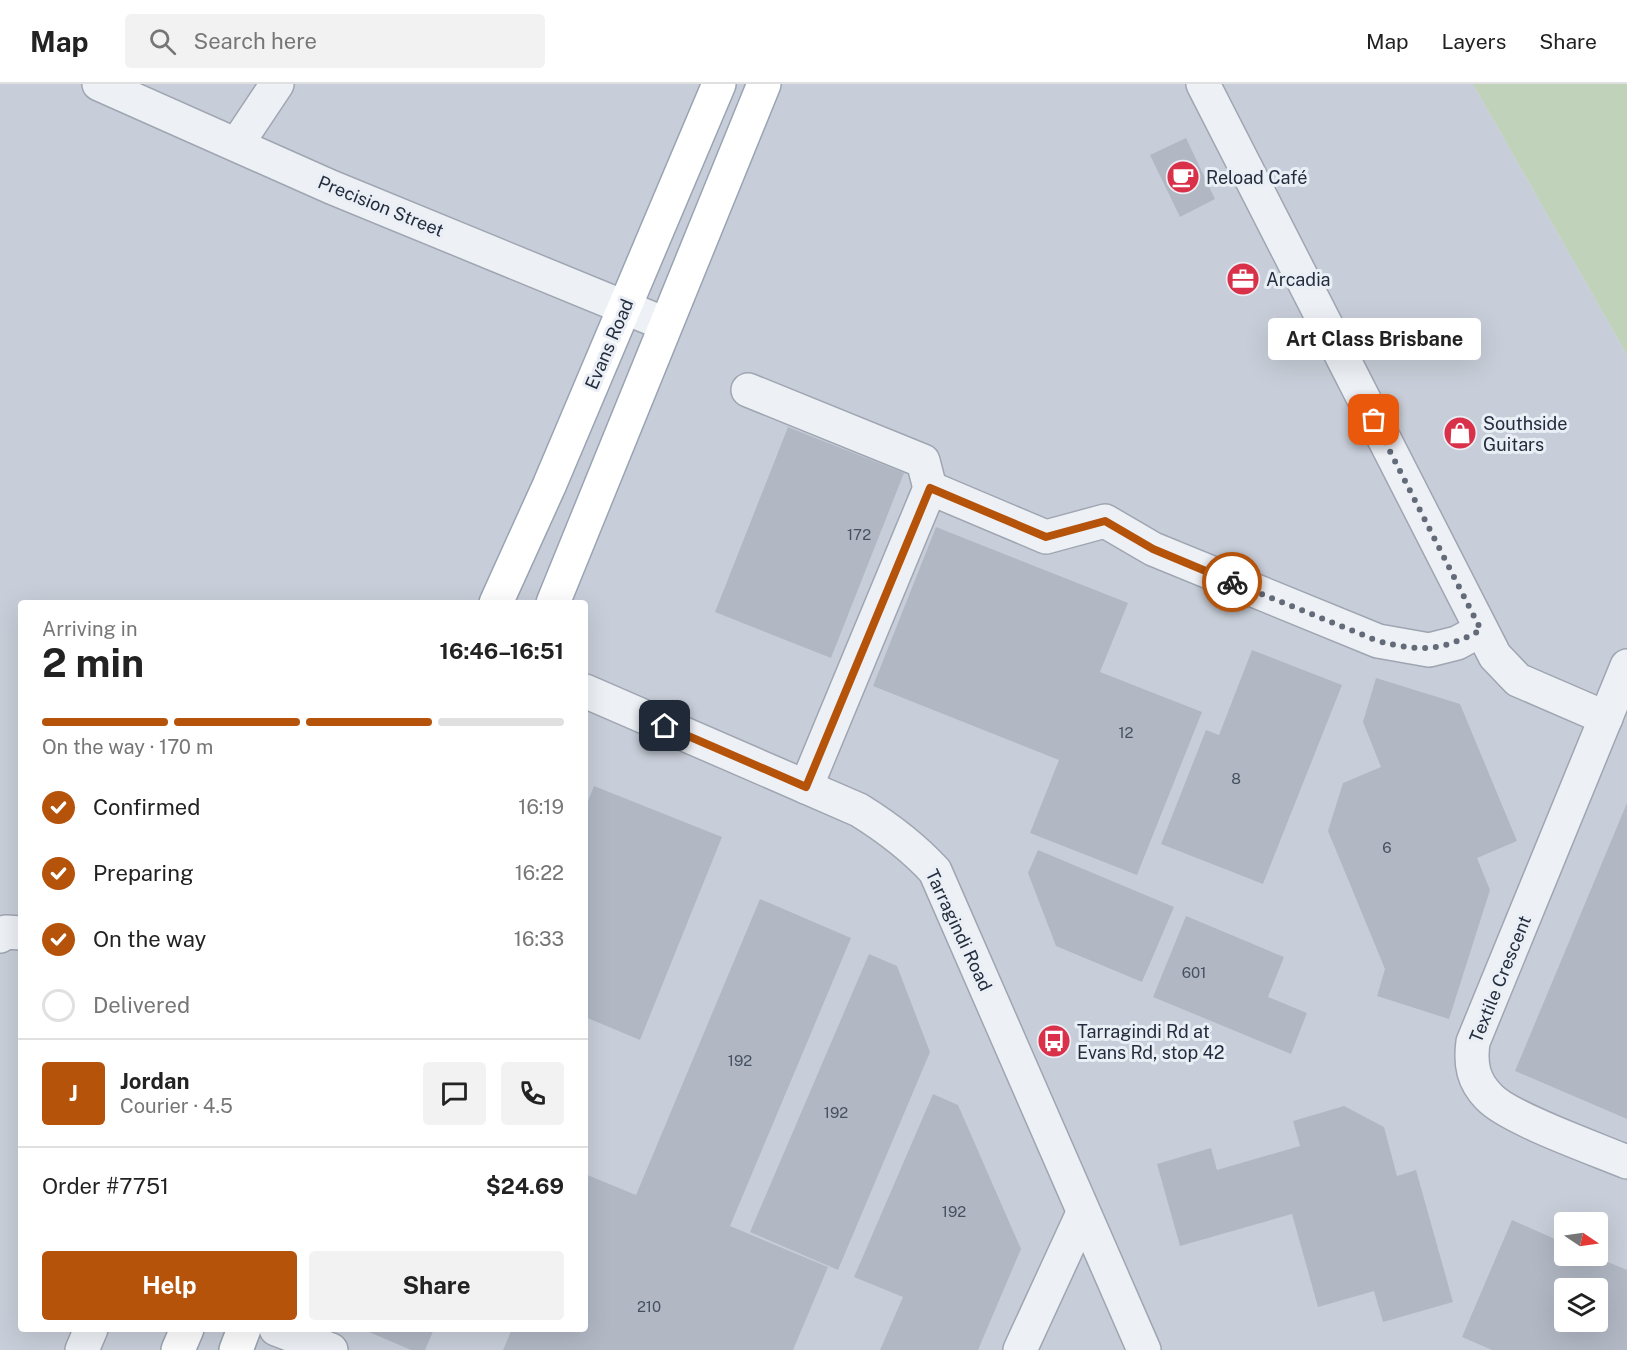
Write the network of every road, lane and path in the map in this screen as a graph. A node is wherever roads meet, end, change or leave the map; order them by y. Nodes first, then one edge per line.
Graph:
1 (99, 84) edge
2 (277, 84) edge
3 (719, 84) edge
4 (764, 84) edge
5 (1203, 84) edge
6 (237, 144) junction
7 (626, 306) junction
8 (665, 324) junction
9 (748, 390) dead end
10 (930, 488) junction
11 (497, 600) edge
12 (554, 600) edge
13 (1481, 630) junction
14 (1627, 666) edge
15 (588, 692) edge
16 (1606, 718) junction
17 (806, 787) junction
18 (18, 933) edge
19 (0, 936) edge
20 (1627, 1162) edge
21 (1083, 1213) junction
22 (90, 1332) edge
23 (186, 1332) edge
24 (243, 1332) edge
25 (284, 1332) edge
26 (82, 1350) edge
27 (178, 1350) edge
28 (236, 1350) edge
29 (331, 1350) edge
30 (1020, 1350) edge
31 (1144, 1350) edge

1 - 6 street, Precision Street
2 - 6 street
3 - 7 main road, Evans Road
4 - 8 main road
5 - 13 street
6 - 7 street, Precision Street
7 - 8 street, Precision Street
7 - 11 main road, Evans Road
8 - 12 main road
9 - 10 street
10 - 13 street
10 - 17 street
13 - 16 street
14 - 16 street, Textile Crescent
15 - 17 street, Tarragindi Road
16 - 20 street, Textile Crescent
17 - 21 street, Tarragindi Road
18 - 19 street
21 - 30 street
21 - 31 street, Tarragindi Road
22 - 26 street
23 - 27 main road
24 - 28 main road
25 - 29 street

